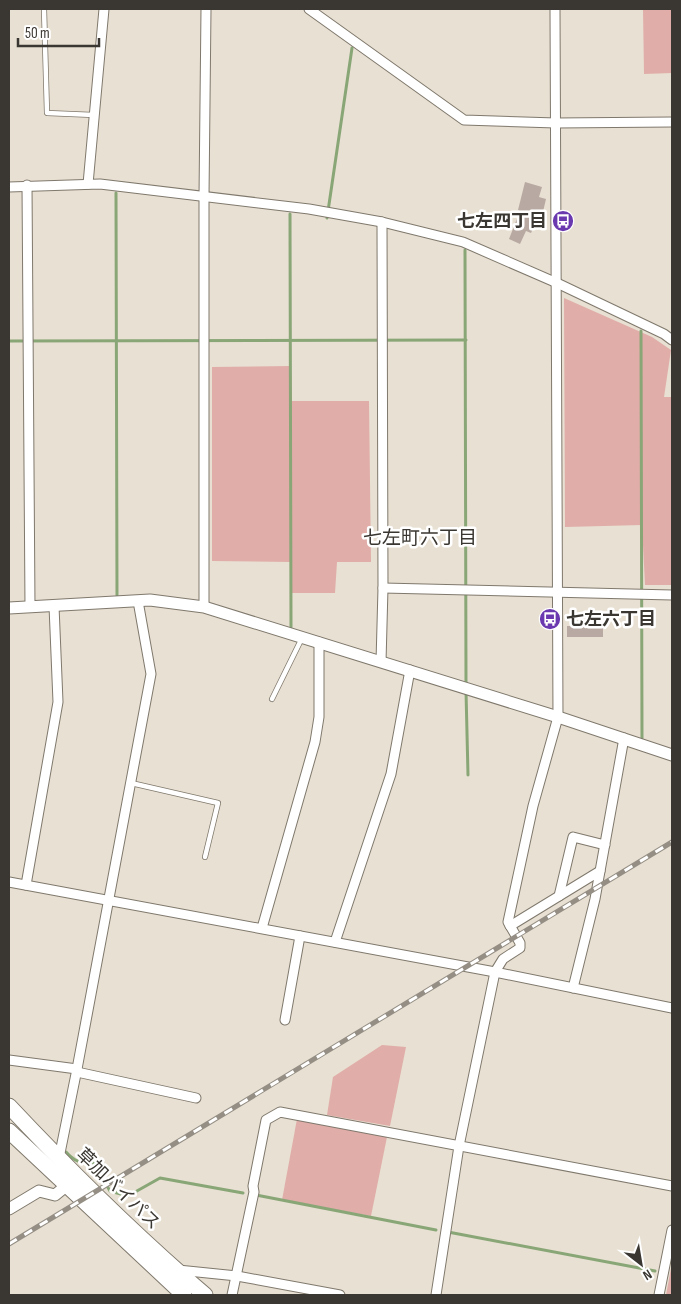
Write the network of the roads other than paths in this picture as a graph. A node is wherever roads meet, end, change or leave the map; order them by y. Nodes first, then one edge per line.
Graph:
1 (44, 9) edge
2 (104, 9) edge
3 (206, 9) edge
4 (309, 9) edge
5 (555, 9) edge
6 (94, 116) junction
7 (672, 122) edge
8 (556, 123) junction
9 (88, 184) junction
10 (27, 185) junction
11 (9, 187) edge
12 (204, 196) junction
13 (382, 222) junction
14 (557, 283) junction
15 (672, 340) edge
16 (383, 588) junction
17 (557, 593) junction
18 (672, 594) edge
19 (138, 601) junction
20 (54, 606) junction
21 (30, 607) junction
22 (204, 607) junction
23 (9, 608) edge
24 (303, 637) junction
25 (319, 642) junction
26 (381, 662) junction
27 (410, 670) junction
28 (272, 699) dead end
29 (558, 717) junction
30 (624, 738) junction
31 (672, 755) edge
32 (131, 783) junction
33 (605, 845) junction
34 (205, 857) dead end
35 (600, 871) junction
36 (9, 882) edge
37 (26, 885) junction
38 (559, 896) junction
39 (108, 901) junction
40 (510, 926) junction
41 (262, 928) junction
42 (300, 936) junction
43 (335, 942) junction
44 (494, 972) junction
45 (573, 988) junction
46 (672, 1008) edge
47 (285, 1020) dead end
48 (9, 1060) edge
49 (77, 1070) junction
50 (196, 1098) dead end
51 (9, 1106) edge
52 (9, 1130) edge
53 (459, 1146) junction
54 (59, 1158) junction
55 (66, 1186) junction
56 (672, 1186) edge
57 (9, 1209) edge
58 (672, 1230) edge
59 (175, 1270) junction
60 (237, 1276) junction
61 (184, 1295) edge
62 (204, 1295) edge
63 (232, 1295) edge
64 (340, 1295) edge
65 (436, 1295) edge
66 (659, 1295) edge

1 - 6 lane
2 - 6 street
3 - 12 street
4 - 8 street
5 - 8 street
6 - 9 street
7 - 8 street
8 - 14 street
9 - 10 street
9 - 12 street
10 - 11 street
10 - 21 street
12 - 13 street
12 - 22 street
13 - 14 street
13 - 16 street
14 - 15 street
14 - 17 street
16 - 17 street
16 - 26 street
17 - 18 street
17 - 29 street
19 - 20 street
19 - 22 street
19 - 32 street
20 - 21 street
20 - 37 street
21 - 23 street
22 - 24 street
24 - 25 street
24 - 28 lane
25 - 26 street
25 - 41 street
26 - 27 street
27 - 29 street
27 - 43 street
29 - 30 street
29 - 40 street
30 - 31 street
30 - 33 street
32 - 34 lane
32 - 39 street
33 - 35 street
33 - 38 street
35 - 38 street
35 - 45 street
36 - 37 street
37 - 39 street
38 - 40 street
39 - 41 street
39 - 49 street
40 - 44 street
41 - 42 street
42 - 43 street
42 - 47 street
43 - 44 street
44 - 45 street
44 - 53 street
45 - 46 street
48 - 49 street
49 - 50 street
49 - 54 street
51 - 54 highway, 草加バイパス
52 - 55 highway, 草加バイパス
53 - 56 street
53 - 60 street
53 - 65 street
54 - 59 highway, 草加バイパス
55 - 57 street
55 - 61 highway, 草加バイパス
58 - 66 street
59 - 60 street
59 - 62 highway, 草加バイパス
60 - 63 street
60 - 64 street

